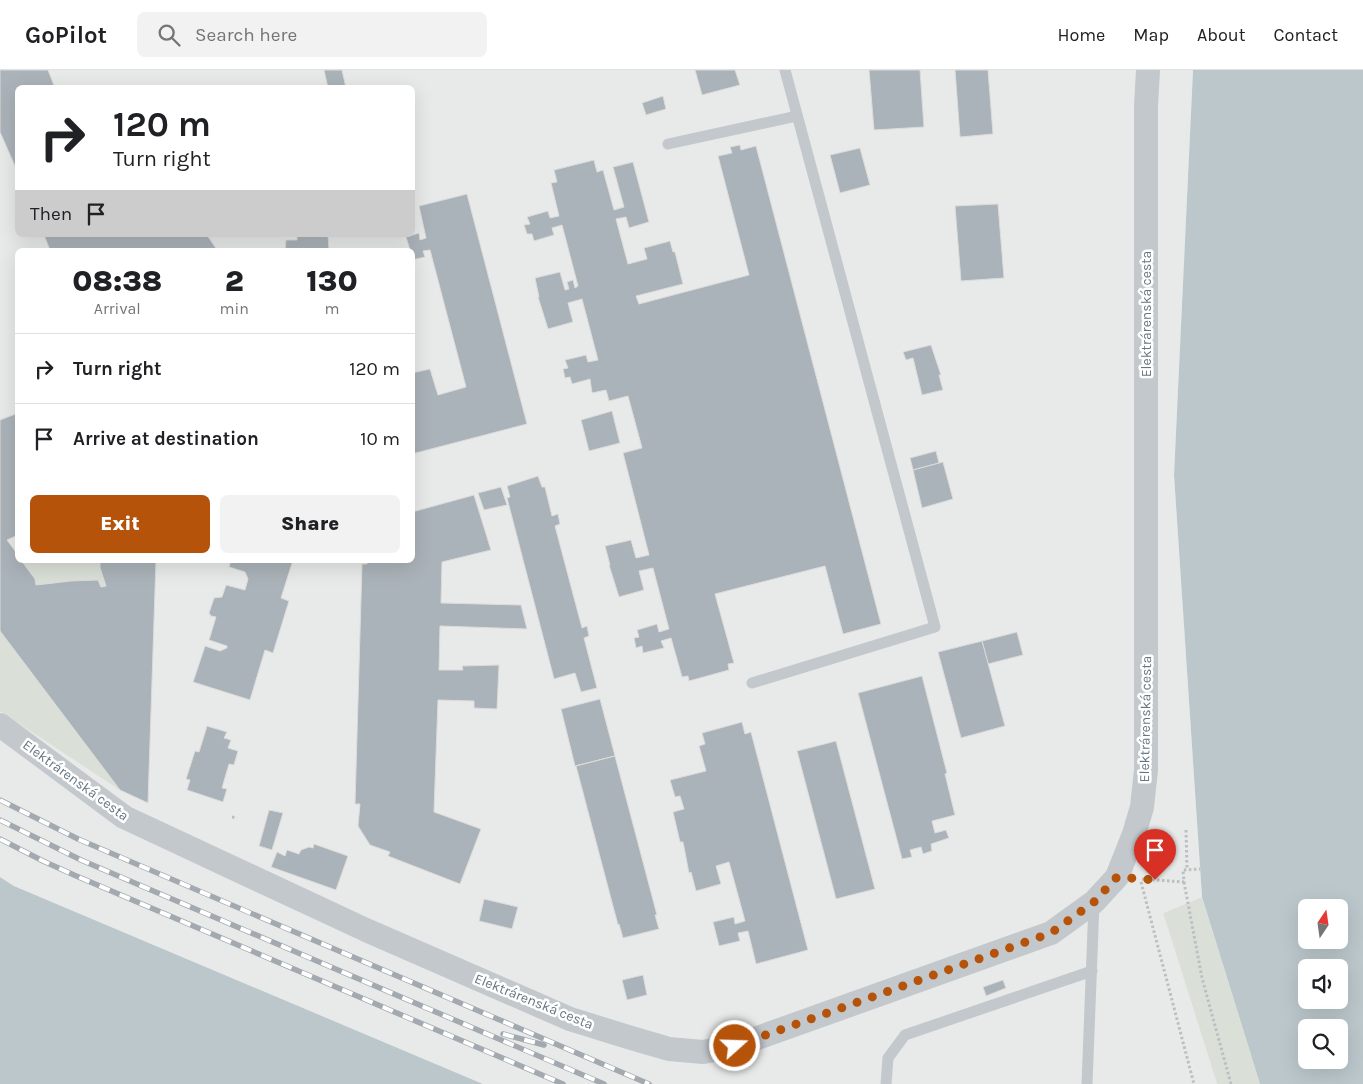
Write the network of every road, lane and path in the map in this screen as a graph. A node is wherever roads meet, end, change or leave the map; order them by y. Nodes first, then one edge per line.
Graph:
1 (785, 70) edge
2 (1148, 70) edge
3 (797, 116) junction
4 (668, 144) dead end
5 (752, 683) dead end
6 (0, 725) edge
7 (232, 817) dead end
8 (237, 818) dead end
9 (1186, 830) dead end
10 (1200, 869) dead end
11 (1187, 870) junction
12 (1184, 882) junction
13 (1094, 902) junction
14 (1092, 971) junction
15 (886, 1084) edge
16 (1087, 1084) edge
17 (1194, 1084) edge
18 (1231, 1084) edge

1 - 3 lane
2 - 13 street, Elektrárenská cesta
3 - 4 lane
3 - 5 lane
6 - 13 street, Elektrárenská cesta
7 - 8 path
9 - 11 path
10 - 11 path
11 - 12 path
12 - 17 path
12 - 18 path
13 - 14 lane
14 - 15 lane
14 - 16 lane

